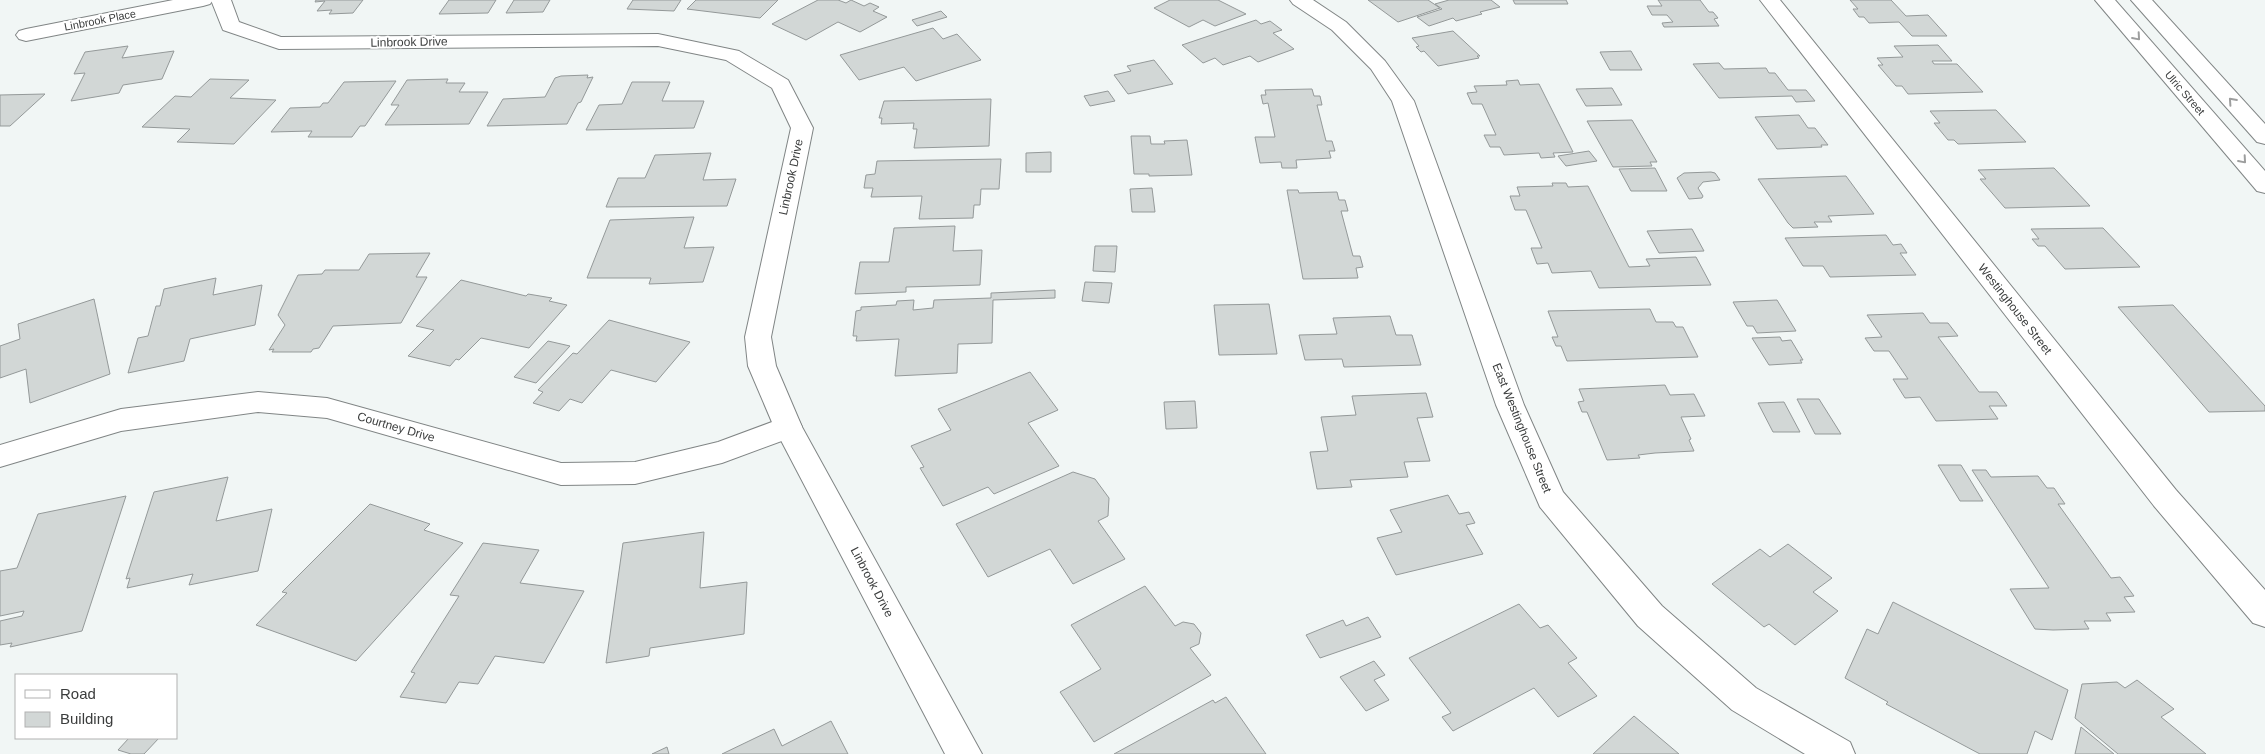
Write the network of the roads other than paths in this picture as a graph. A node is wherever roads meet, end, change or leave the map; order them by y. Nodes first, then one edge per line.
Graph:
1 (203, 0) edge
2 (222, 0) edge
3 (1300, 0) edge
4 (1770, 0) edge
5 (2105, 0) edge
6 (2141, 0) edge
7 (26, 35) dead end
8 (2265, 137) edge
9 (2265, 186) edge
10 (788, 427) junction
11 (0, 456) edge
12 (2265, 613) edge
13 (964, 754) edge
14 (1837, 754) edge

1 - 7 street, Linbrook Place
2 - 10 street, Linbrook Drive
3 - 14 street, East Westinghouse Street
4 - 12 street, Westinghouse Street
5 -> 9 street, Ulric Street
8 -> 6 street
10 - 11 street, Courtney Drive
10 - 13 street, Linbrook Drive

